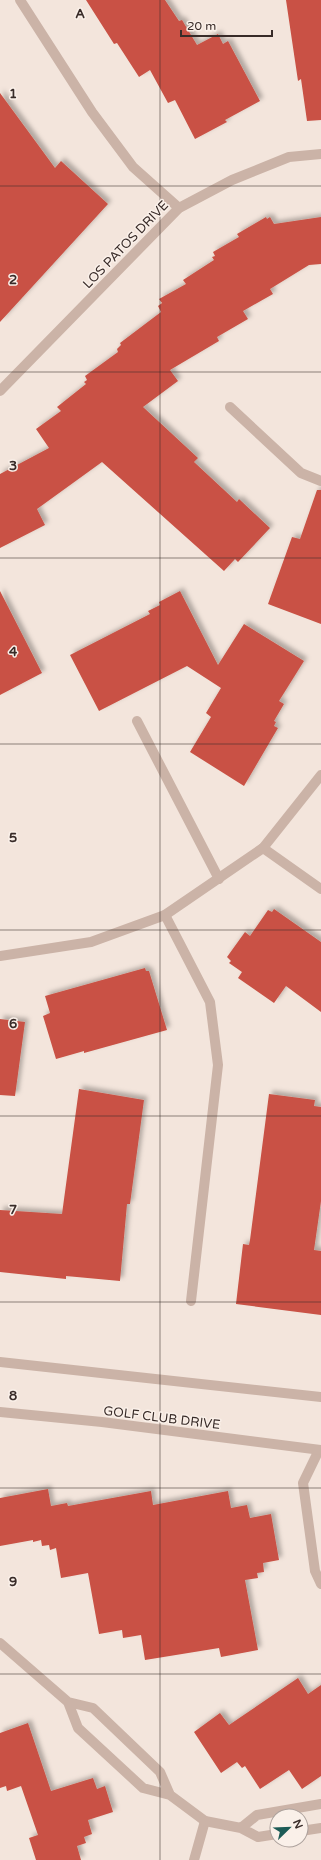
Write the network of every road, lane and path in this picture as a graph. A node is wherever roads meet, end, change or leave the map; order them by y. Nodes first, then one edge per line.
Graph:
1 (20, 0) edge
2 (321, 154) edge
3 (179, 208) junction
4 (0, 391) edge
5 (230, 408) dead end
6 (321, 480) edge
7 (137, 721) dead end
8 (321, 775) edge
9 (263, 848) junction
10 (219, 879) junction
11 (321, 889) edge
12 (165, 916) junction
13 (0, 956) edge
14 (191, 1301) dead end
15 (0, 1362) edge
16 (321, 1397) edge
17 (0, 1412) edge
18 (320, 1452) edge
19 (321, 1584) edge
20 (0, 1643) edge
21 (68, 1702) junction
22 (170, 1795) junction
23 (321, 1804) edge
24 (205, 1821) junction
25 (242, 1828) junction
26 (321, 1828) edge
27 (309, 1830) edge
28 (269, 1835) edge
29 (194, 1860) edge

1 - 3 street
2 - 3 street, LOS PATOS DRIVE
3 - 4 street, LOS PATOS DRIVE
5 - 6 street
7 - 10 street
8 - 9 street
9 - 10 street
9 - 11 street
10 - 12 street
12 - 13 street
12 - 14 street
15 - 16 street
17 - 18 street, GOLF CLUB DRIVE
18 - 19 street
20 - 21 street
21 - 22 street
21 - 22 street
22 - 24 street
23 - 25 street
24 - 25 street
24 - 29 street
25 - 28 street
26 - 27 street

